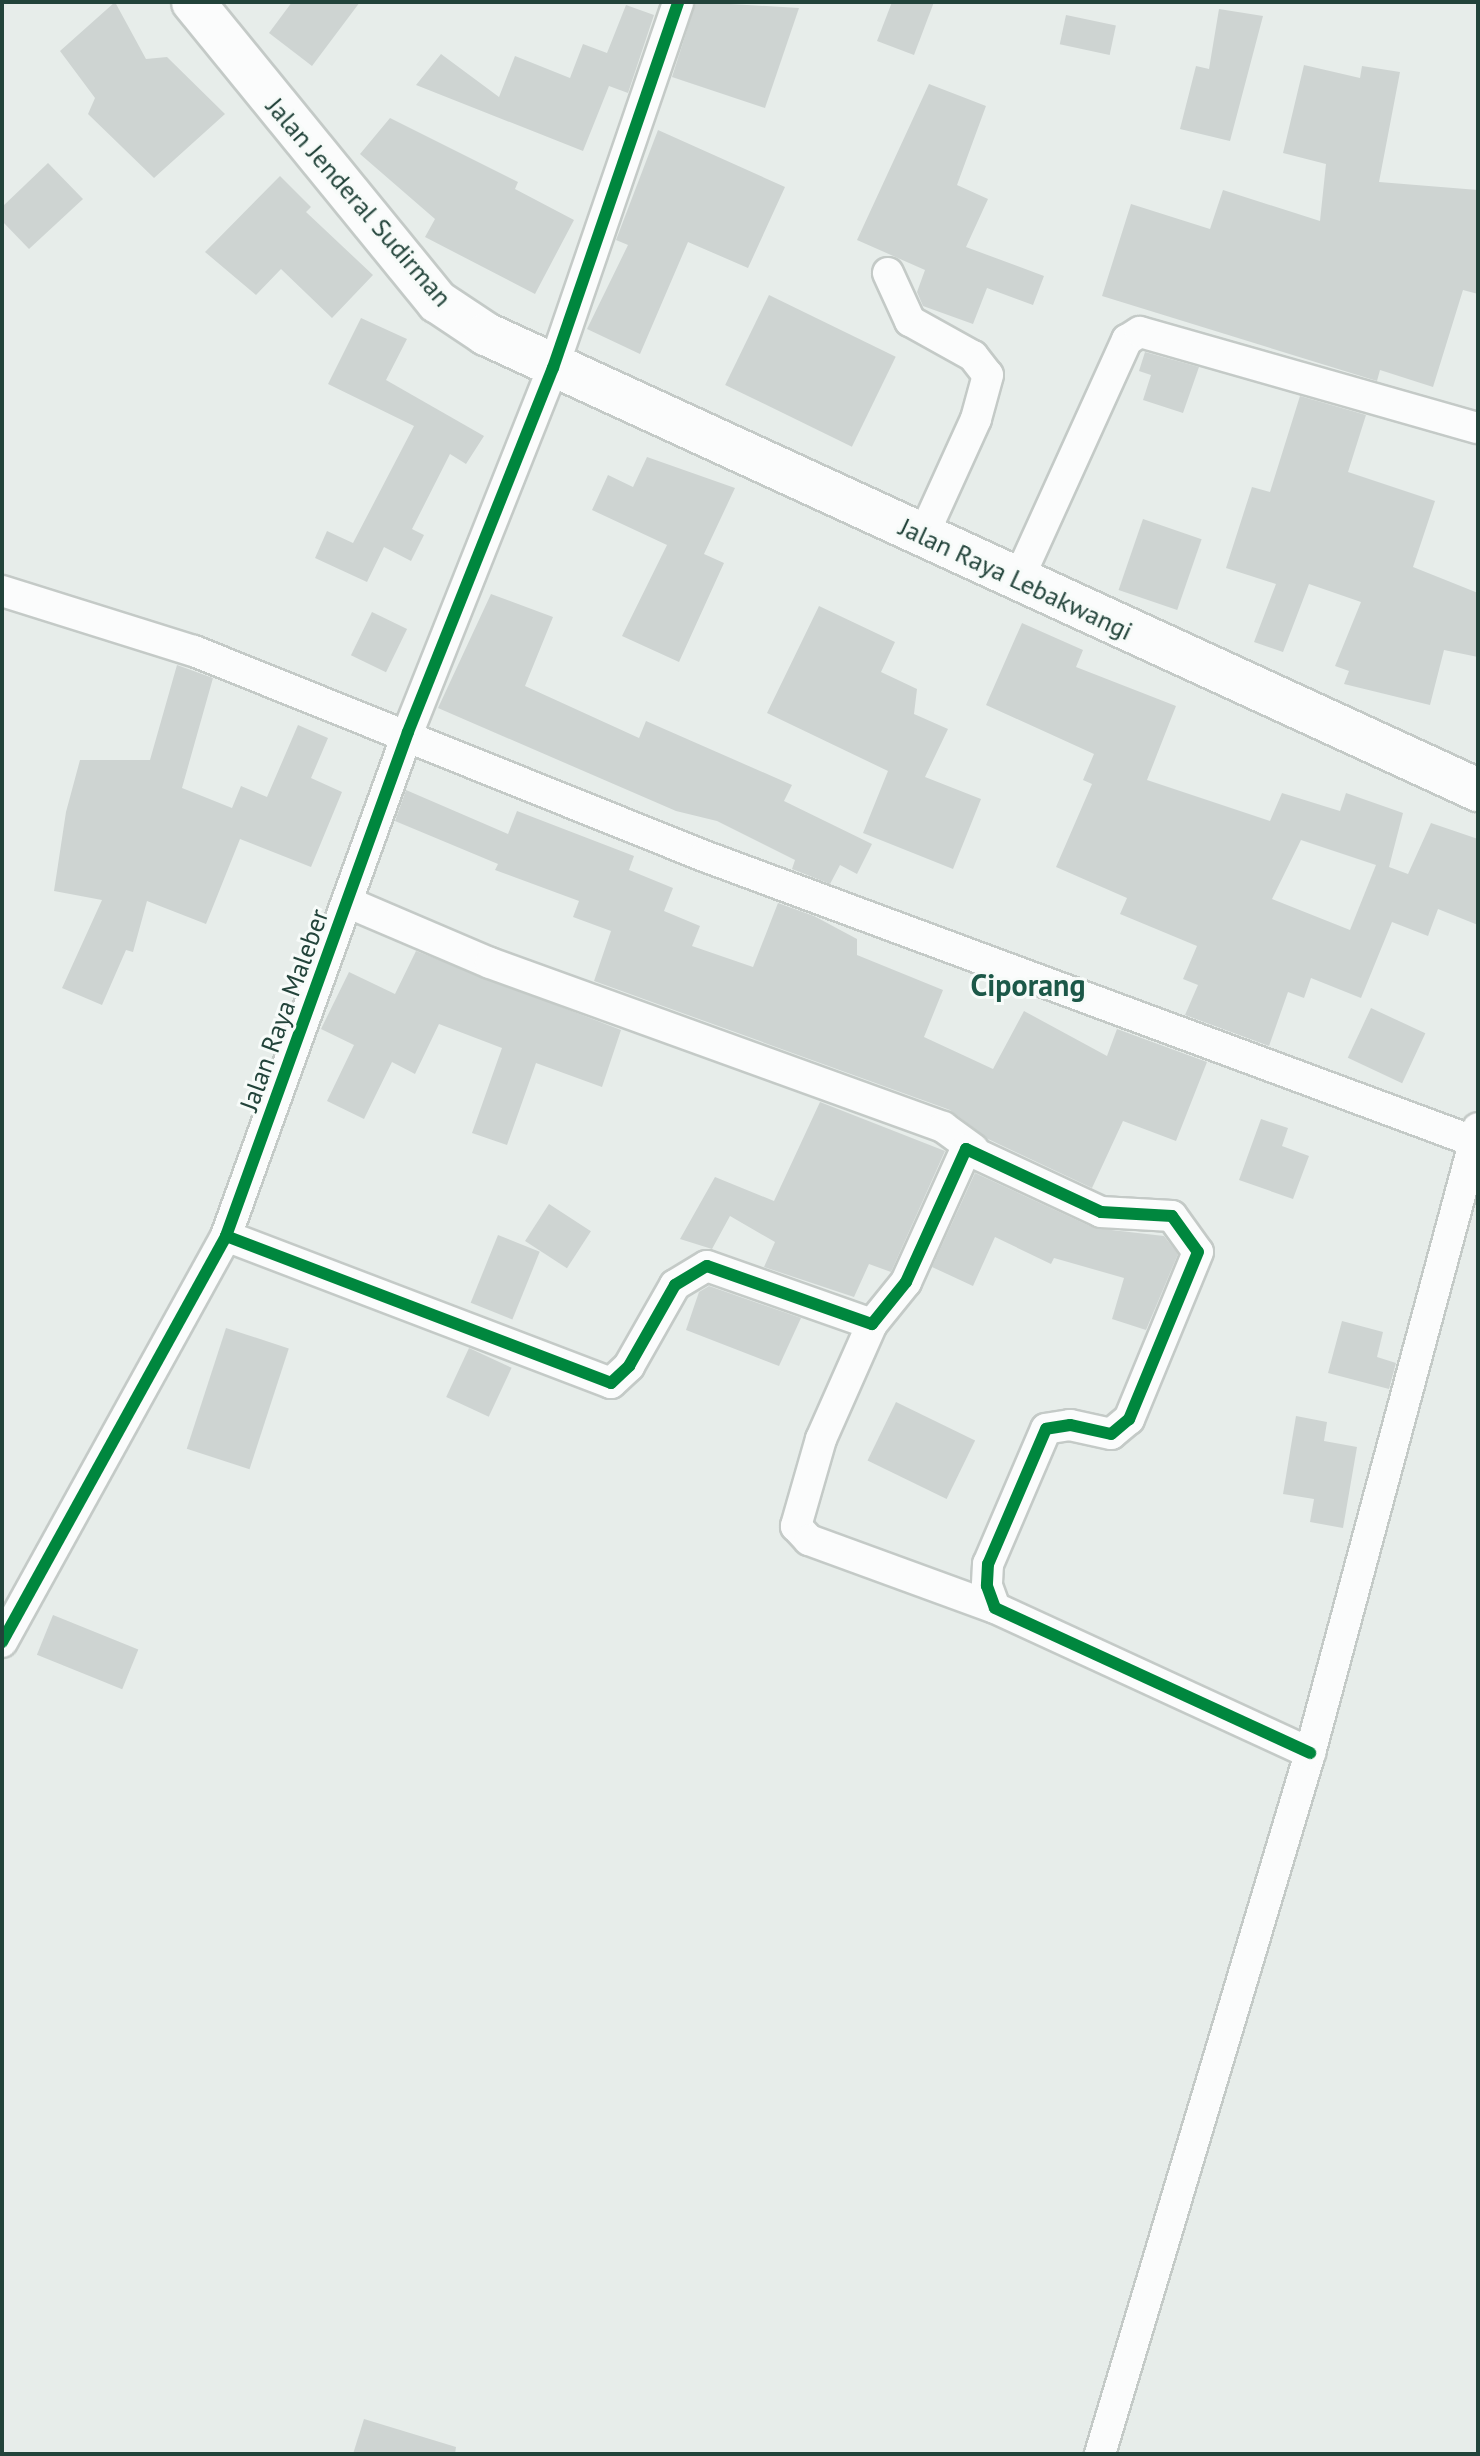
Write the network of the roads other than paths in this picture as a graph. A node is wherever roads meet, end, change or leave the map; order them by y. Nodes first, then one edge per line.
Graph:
1 (194, 2) edge
2 (678, 2) edge
3 (888, 273) dead end
4 (553, 368) junction
5 (1478, 428) edge
6 (923, 536) junction
7 (1018, 580) junction
8 (2, 591) edge
9 (408, 732) junction
10 (1478, 790) edge
11 (347, 902) junction
12 (1476, 1137) edge
13 (973, 1149) junction
14 (226, 1236) junction
15 (872, 1324) junction
16 (995, 1608) junction
17 (2, 1642) edge
18 (1310, 1753) junction
19 (1100, 2454) edge

1 - 4 main road, Jalan Jenderal Sudirman
2 - 4 street, Jalan Raya Maleber
3 - 6 street
4 - 6 main road, Jalan Raya Lebakwangi
4 - 9 street, Jalan Raya Maleber
5 - 7 street
6 - 7 main road, Jalan Raya Lebakwangi
7 - 10 main road, Jalan Raya Lebakwangi
8 - 9 street
9 - 11 street, Jalan Raya Maleber
9 - 12 street
11 - 13 street
11 - 14 street, Jalan Raya Maleber
12 - 18 street
13 - 15 street
13 - 16 street
14 - 15 street
14 - 17 street, Jalan Raya Maleber
15 - 16 street
16 - 18 street
18 - 19 street

